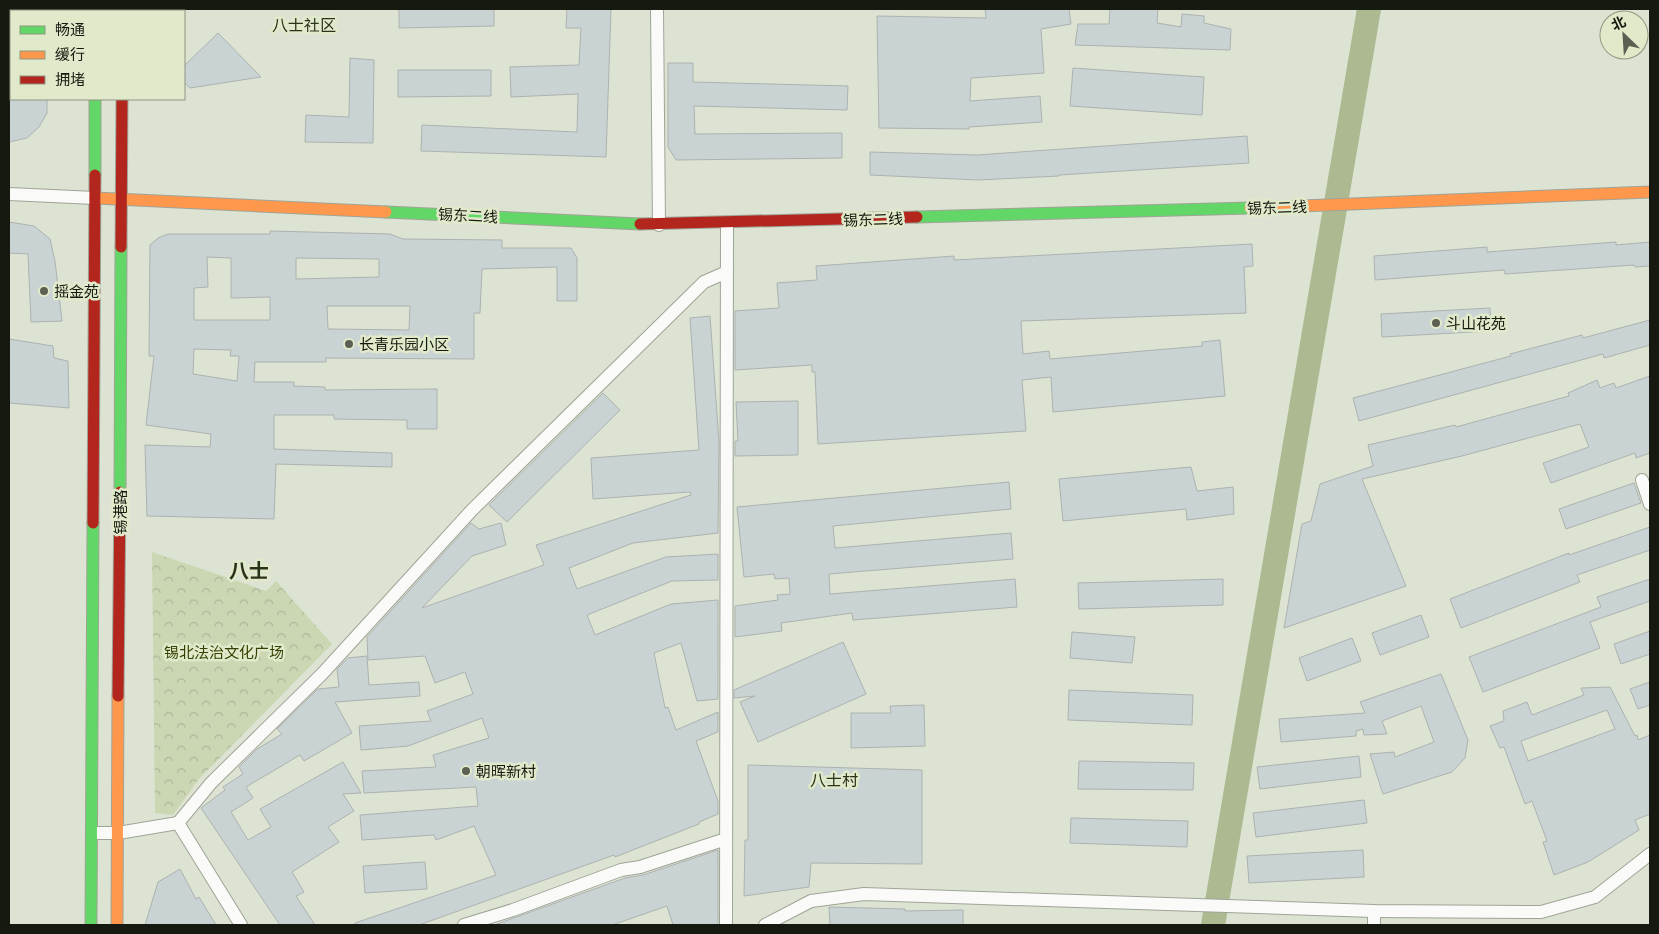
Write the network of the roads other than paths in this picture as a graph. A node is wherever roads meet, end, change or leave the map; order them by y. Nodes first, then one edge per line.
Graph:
1 (657, 9) edge
2 (95, 100) edge
3 (122, 100) edge
4 (1650, 192) edge
5 (9, 194) edge
6 (95, 198) junction
7 (122, 199) junction
8 (727, 223) junction
9 (659, 224) junction
10 (727, 272) junction
11 (1642, 480) dead end
12 (1650, 504) edge
13 (178, 822) junction
14 (92, 833) junction
15 (118, 833) junction
16 (726, 839) junction
17 (1650, 854) edge
18 (1374, 911) junction
19 (91, 925) edge
20 (118, 925) edge
21 (241, 925) edge
22 (464, 925) edge
23 (726, 925) edge
24 (764, 925) edge
25 (1374, 925) edge

1 - 9 street
2 - 6 main road, 锡港路
3 - 7 main road, 锡港路
4 - 8 main road, 锡东二线
5 - 6 street
6 - 7 main road, 锡东二线
6 - 14 main road, 锡港路
7 - 9 main road, 锡东二线
7 - 15 main road, 锡港路
8 - 9 main road, 锡东二线
8 - 10 street
10 - 13 street
10 - 16 street
11 - 12 street
13 - 15 street
13 - 21 street
14 - 15 street
14 - 19 main road, 锡港路
15 - 20 main road, 锡港路
16 - 22 street
16 - 23 street
17 - 18 street
18 - 24 street
18 - 25 street

